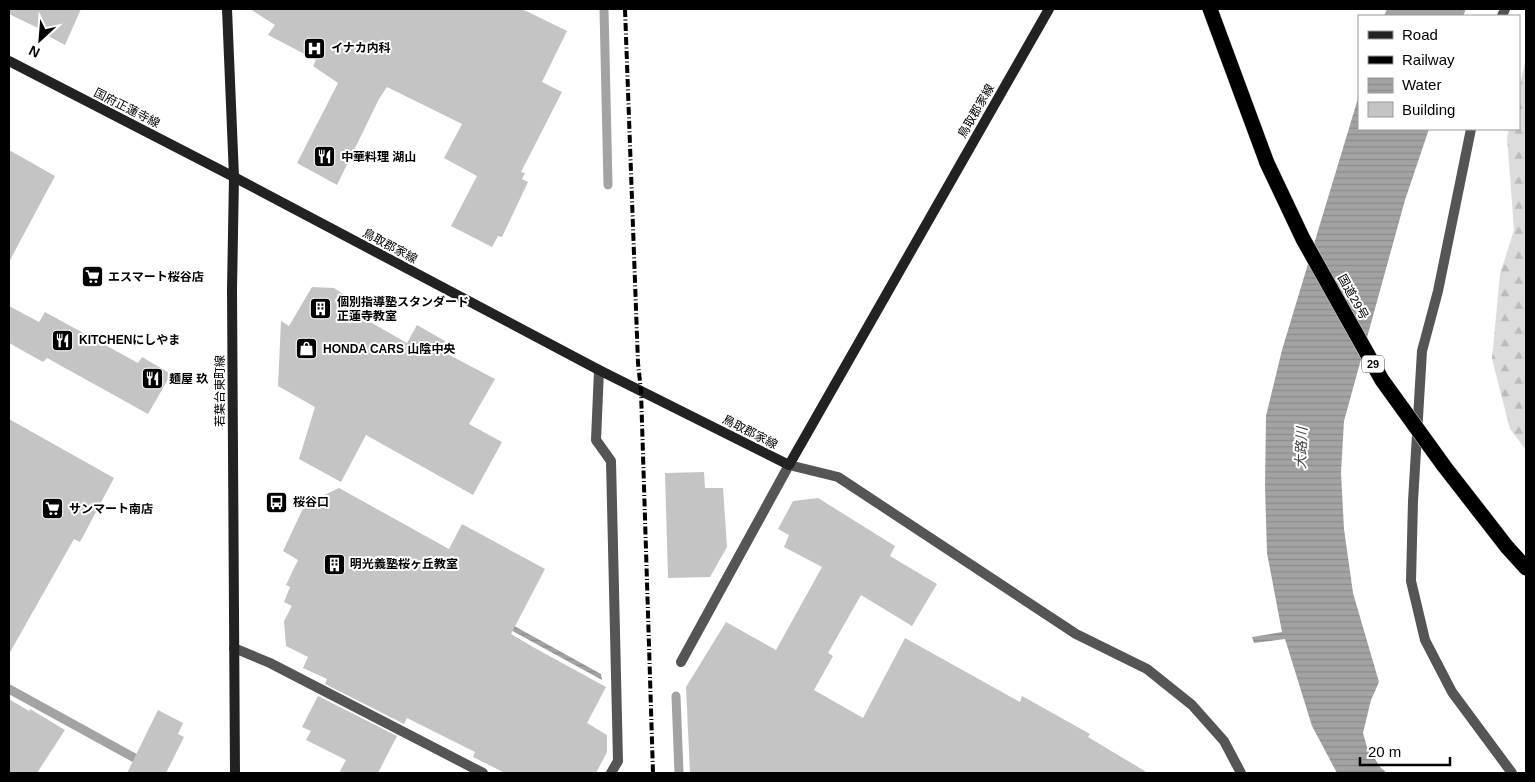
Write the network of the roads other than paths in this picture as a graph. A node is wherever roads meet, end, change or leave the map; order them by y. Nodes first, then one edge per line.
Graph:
1 (227, 9) edge
2 (1050, 9) edge
3 (1210, 9) edge
4 (9, 61) edge
5 (1471, 130) edge
6 (234, 177) junction
7 (599, 370) junction
8 (788, 465) junction
9 (1526, 568) edge
10 (234, 648) junction
11 (681, 662) dead end
12 (235, 773) edge
13 (483, 773) edge
14 (611, 773) edge
15 (1240, 773) edge
16 (1512, 773) edge

1 - 6 main road, 若葉台東町線
2 - 8 main road, 鳥取郡家線
3 - 9 highway, 国道29号 / 29, bridge
4 - 6 main road, 国府正蓮寺線
5 - 16 street
6 - 7 main road, 鳥取郡家線
6 - 10 main road, 若葉台東町線
7 - 8 main road, 鳥取郡家線
7 - 14 street
8 - 11 street
8 - 15 street
10 - 12 main road, 若葉台東町線
10 - 13 street

